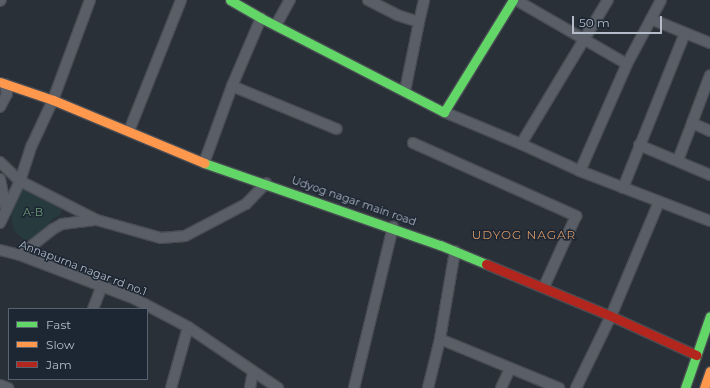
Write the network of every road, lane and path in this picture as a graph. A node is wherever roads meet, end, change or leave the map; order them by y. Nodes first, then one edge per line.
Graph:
1 (90, 0) edge
2 (181, 0) edge
3 (230, 0) edge
4 (290, 0) edge
5 (368, 0) edge
6 (424, 0) edge
7 (514, 0) edge
8 (608, 0) edge
9 (661, 0) edge
10 (261, 18) junction
11 (652, 19) junction
12 (418, 22) junction
13 (276, 25) junction
14 (685, 33) junction
15 (584, 39) junction
16 (710, 43) edge
17 (627, 64) junction
18 (710, 75) edge
19 (3, 83) edge
20 (232, 86) junction
21 (405, 92) junction
22 (53, 100) junction
23 (0, 107) edge
24 (444, 112) junction
25 (692, 123) junction
26 (337, 129) dead end
27 (710, 131) edge
28 (129, 132) junction
29 (413, 143) dead end
30 (521, 144) junction
31 (639, 145) junction
32 (678, 160) junction
33 (0, 162) edge
34 (204, 163) junction
35 (580, 172) junction
36 (710, 175) edge
37 (0, 179) edge
38 (20, 181) junction
39 (266, 183) junction
40 (623, 188) junction
41 (659, 202) junction
42 (6, 210) junction
43 (97, 220) junction
44 (710, 221) edge
45 (0, 223) edge
46 (393, 227) junction
47 (0, 250) edge
48 (455, 251) junction
49 (20, 255) junction
50 (102, 286) junction
51 (544, 288) junction
52 (93, 308) edge
53 (611, 316) junction
54 (710, 316) edge
55 (188, 327) junction
56 (440, 339) junction
57 (696, 355) junction
58 (510, 369) junction
59 (253, 371) junction
60 (710, 371) edge
61 (0, 385) edge
62 (8, 388) edge
63 (171, 388) edge
64 (250, 388) edge
65 (278, 388) edge
66 (354, 388) edge
67 (428, 388) edge
68 (502, 388) edge
69 (559, 388) edge
70 (576, 388) edge
71 (684, 388) edge
72 (704, 388) edge

1 - 22 street
2 - 28 street
3 - 10 street
4 - 13 street
5 - 12 street
6 - 12 street
7 - 15 street
7 - 24 street
8 - 15 street
9 - 11 street
10 - 13 street
10 - 20 street
11 - 14 street
11 - 17 street
12 - 21 street
13 - 21 street
14 - 16 street
14 - 31 street
15 - 17 street
15 - 30 street
17 - 35 street
18 - 25 street
19 - 22 street, Udyog nagar main road
19 - 23 street
20 - 26 street
20 - 34 street
21 - 24 street
22 - 28 street, Udyog nagar main road
22 - 38 street
24 - 30 street
25 - 27 street
25 - 32 street
28 - 34 street, Udyog nagar main road
29 - 51 street
30 - 35 street
31 - 32 street
31 - 40 street
32 - 36 street
33 - 38 street
34 - 39 street, Udyog nagar main road
35 - 40 street
37 - 42 street
38 - 42 street
38 - 43 street
39 - 43 street
39 - 46 street, Udyog nagar main road
40 - 41 street
41 - 44 street
41 - 53 street
42 - 45 street
43 - 49 street
46 - 48 street, Udyog nagar main road
46 - 66 street
47 - 49 street, Annapurna nagar rd no.1
48 - 51 street, Udyog nagar main road
48 - 56 street
49 - 50 street, Annapurna nagar rd no.1
50 - 52 street
50 - 55 street, Annapurna nagar rd no.1
51 - 53 street, Udyog nagar main road
53 - 57 street, Udyog nagar main road
53 - 70 street
54 - 57 street
55 - 59 street, Annapurna nagar rd no.1
55 - 63 street
56 - 58 street
56 - 67 street
57 - 71 street
58 - 68 street
58 - 69 street
59 - 64 street
59 - 65 street, Annapurna nagar rd no.1
60 - 72 street
61 - 62 street

